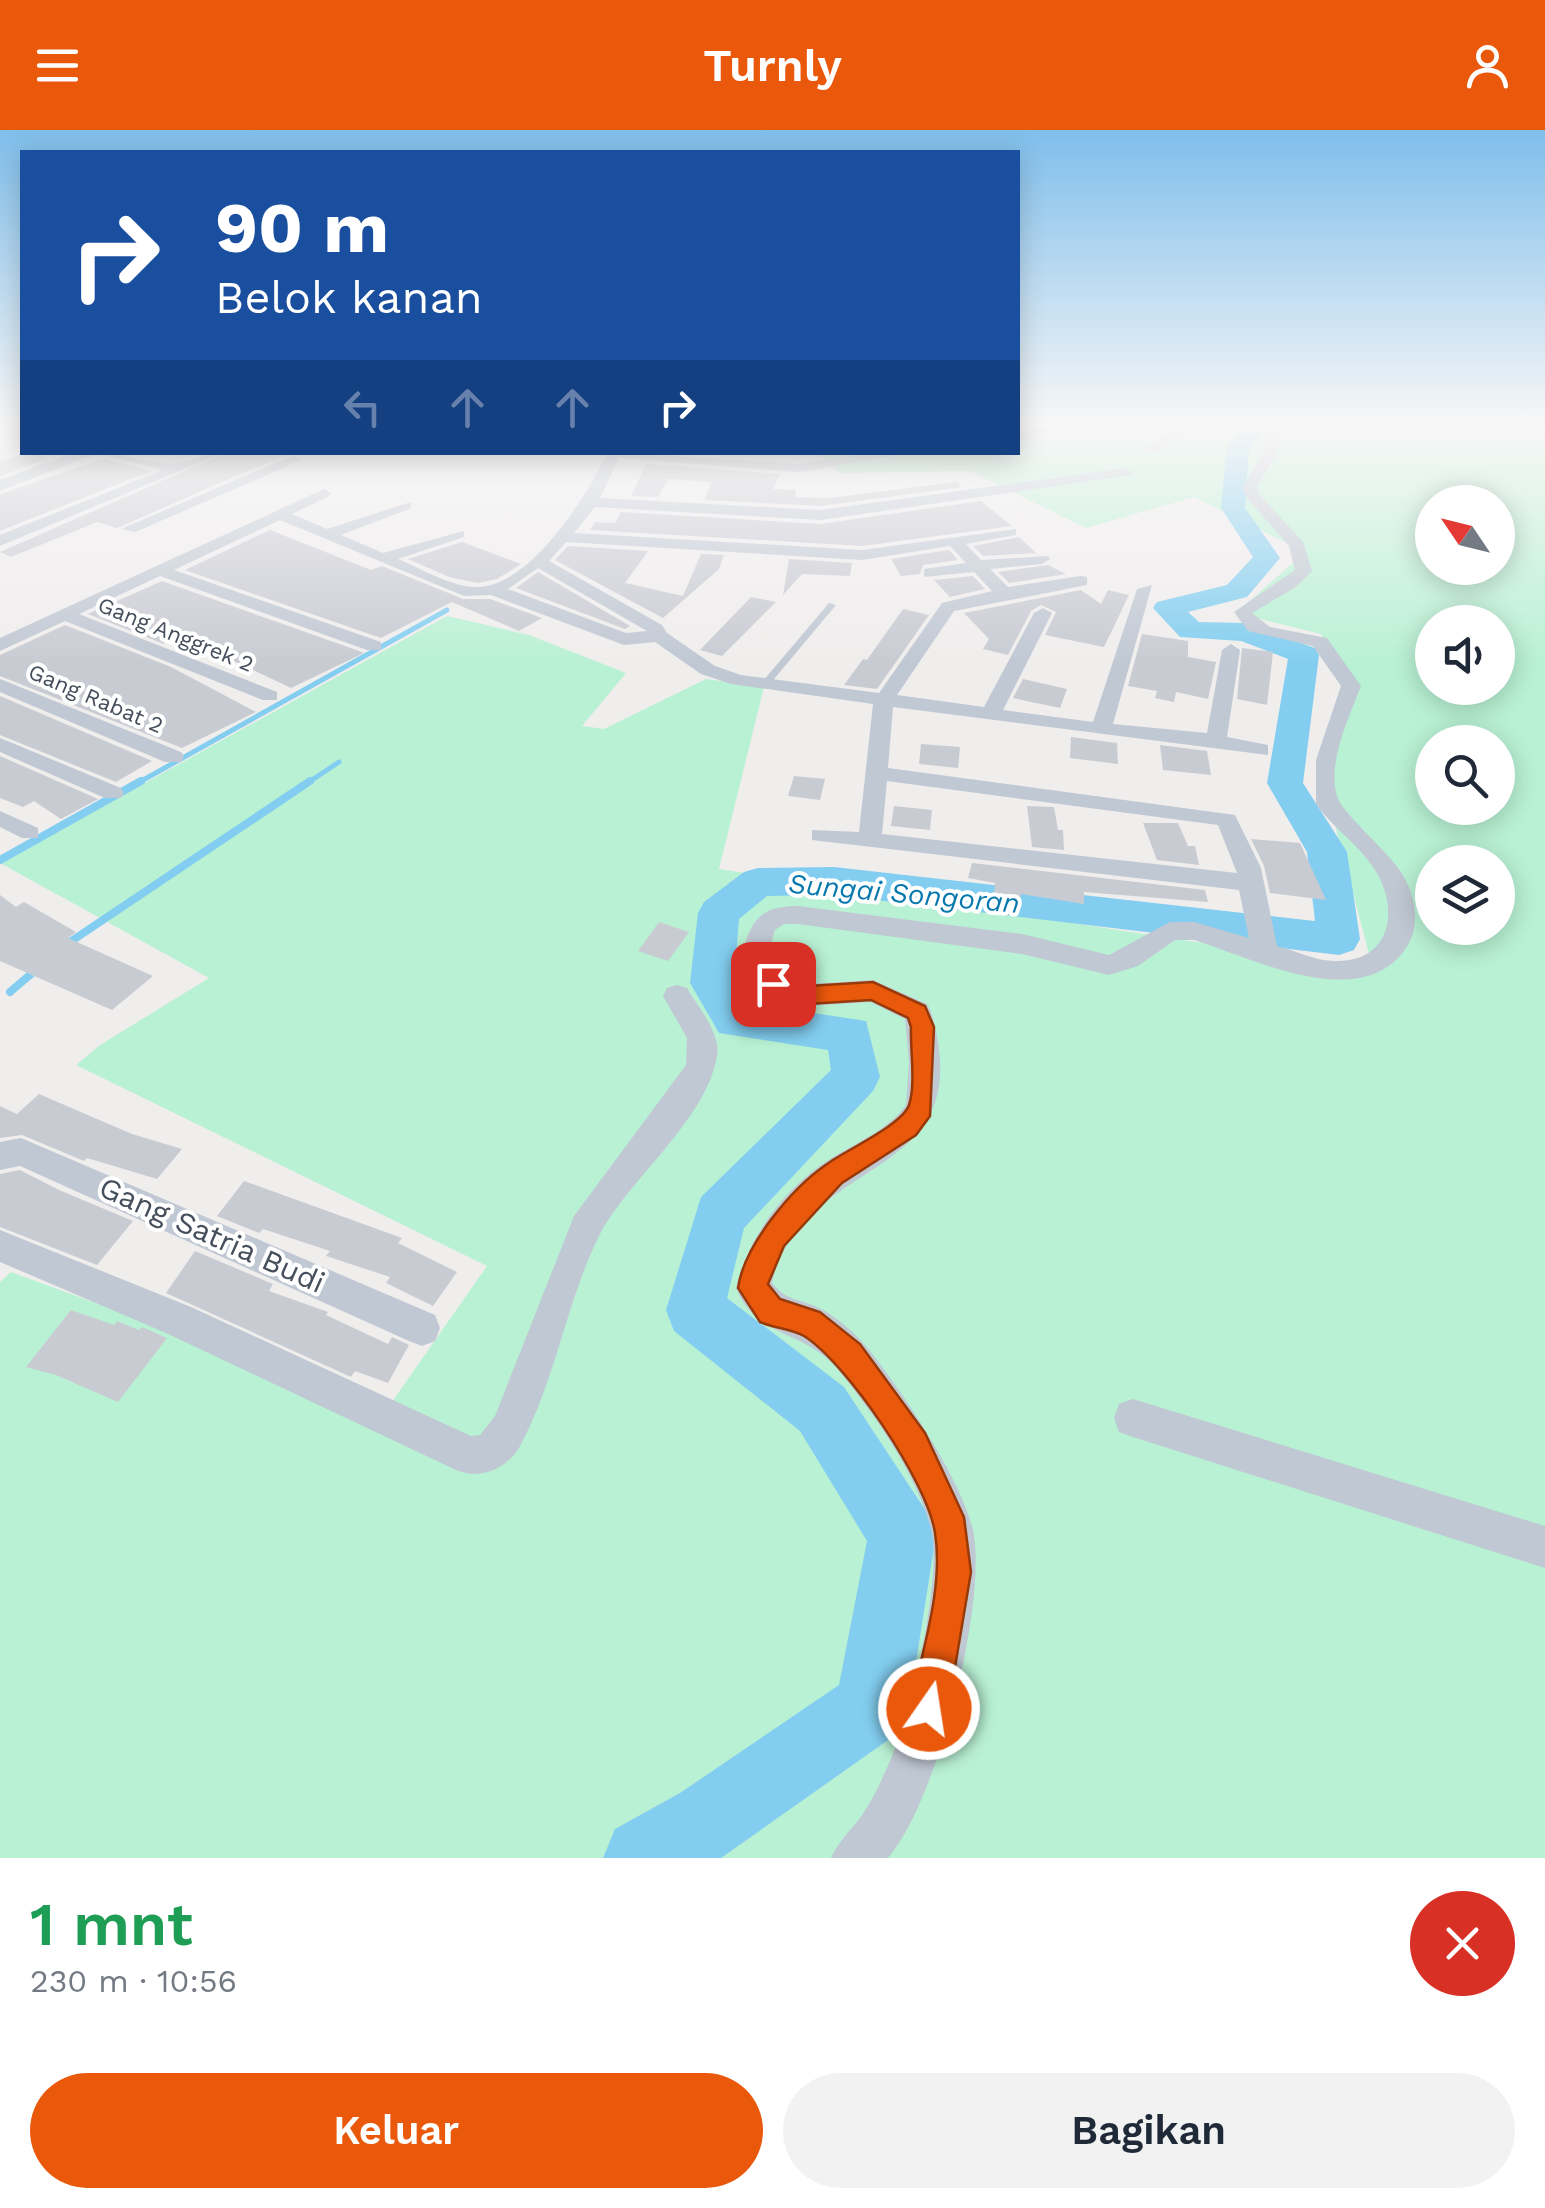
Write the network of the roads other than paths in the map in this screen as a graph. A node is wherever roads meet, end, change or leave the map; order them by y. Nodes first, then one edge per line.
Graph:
1 (590, 502) edge
2 (96, 503) edge
3 (193, 503) edge
4 (304, 503) edge
5 (600, 503) edge
6 (908, 503) edge
7 (1259, 503) edge
8 (406, 505) dead end
9 (739, 512) junction
10 (280, 514) junction
11 (129, 529) dead end
12 (1010, 532) dead end
13 (328, 534) junction
14 (458, 534) dead end
15 (564, 537) junction
16 (0, 541) edge
17 (954, 541) junction
18 (725, 547) junction
19 (384, 558) junction
20 (1042, 558) dead end
21 (540, 560) junction
22 (978, 566) junction
23 (159, 570) junction
24 (930, 572) dead end
25 (1082, 581) dead end
26 (1146, 589) dead end
27 (493, 590) junction
28 (1004, 593) junction
29 (832, 605) dead end
30 (1043, 613) dead end
31 (65, 615) junction
32 (658, 636) junction
33 (0, 644) edge
34 (374, 646) dead end
35 (1230, 650) dead end
36 (766, 683) junction
37 (0, 685) edge
38 (270, 696) dead end
39 (883, 701) junction
40 (990, 715) junction
41 (1101, 728) junction
42 (1212, 741) junction
43 (0, 744) edge
44 (1260, 750) dead end
45 (174, 757) dead end
46 (875, 773) junction
47 (114, 792) dead end
48 (0, 818) edge
49 (30, 833) dead end
50 (820, 835) dead end
51 (870, 842) junction
52 (1250, 883) junction
53 (1264, 939) junction
54 (677, 996) dead end
55 (0, 1156) edge
56 (0, 1246) edge
57 (422, 1328) dead end
58 (1133, 1418) dead end
59 (1545, 1547) edge
60 (856, 1858) edge

1 - 15 street
2 - 16 street
3 - 11 street
4 - 10 street
5 - 9 street
6 - 9 street
7 - 53 street
8 - 13 street
9 - 18 street
10 - 13 street
10 - 23 street
12 - 17 street
13 - 19 street
14 - 19 street
15 - 18 street
15 - 21 street
17 - 18 street
17 - 22 street
19 - 27 street
20 - 22 street
21 - 27 street
21 - 32 street
22 - 24 street
22 - 28 street
23 - 31 street
23 - 34 street
25 - 28 street
26 - 41 street
27 - 32 street
28 - 39 street
29 - 36 lane
30 - 40 street
31 - 33 street
31 - 38 street, Gang Anggrek 2
32 - 36 street
35 - 42 street
36 - 39 street
37 - 45 street, Gang Rabat 2
39 - 40 street
39 - 46 street
40 - 41 street
41 - 42 street
42 - 44 street
43 - 47 street
46 - 51 street
46 - 52 street
48 - 49 street
50 - 51 street
51 - 52 street
52 - 53 street
53 - 60 street
54 - 56 street
55 - 57 street, Gang Satria Budi
58 - 59 street

